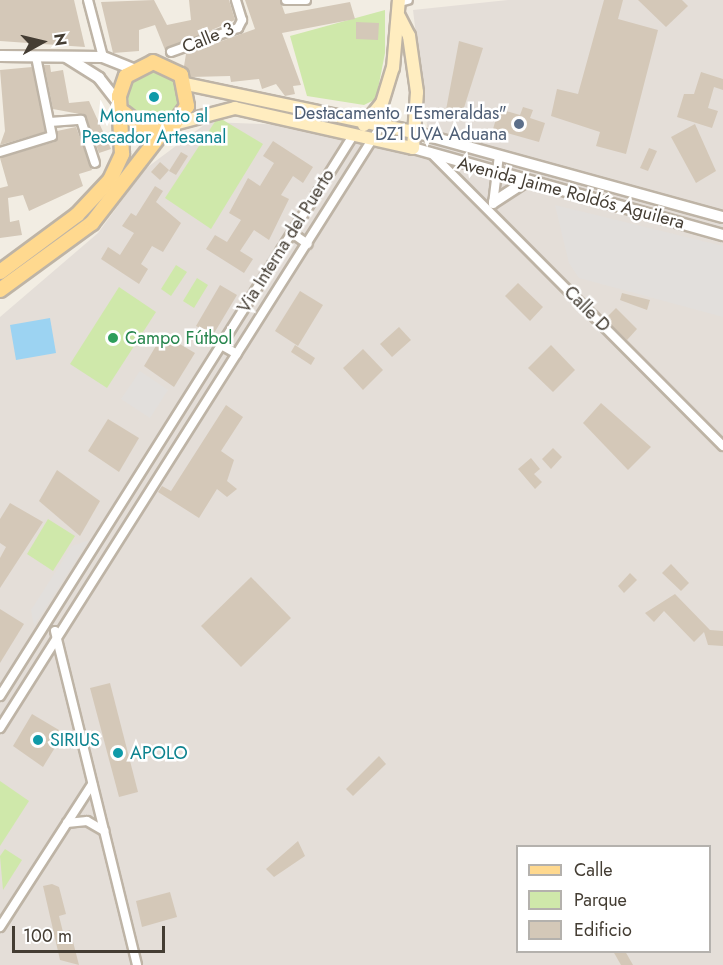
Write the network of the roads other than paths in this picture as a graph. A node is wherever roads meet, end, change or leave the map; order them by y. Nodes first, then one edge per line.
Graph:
1 (88, 0) edge
2 (236, 0) edge
3 (286, 0) edge
4 (306, 0) edge
5 (402, 1) edge
6 (399, 16) junction
7 (171, 52) dead end
8 (0, 56) edge
9 (36, 57) junction
10 (66, 57) junction
11 (103, 57) junction
12 (133, 69) junction
13 (186, 84) junction
14 (255, 105) junction
15 (122, 110) junction
16 (370, 121) junction
17 (50, 122) junction
18 (382, 124) junction
19 (169, 127) junction
20 (414, 132) junction
21 (354, 134) junction
22 (374, 139) junction
23 (413, 148) junction
24 (0, 152) edge
25 (433, 155) junction
26 (499, 155) junction
27 (95, 163) dead end
28 (496, 173) junction
29 (526, 181) junction
30 (493, 206) junction
31 (723, 218) edge
32 (292, 233) junction
33 (723, 235) edge
34 (308, 244) junction
35 (0, 272) edge
36 (0, 290) edge
37 (221, 345) junction
38 (237, 354) junction
39 (723, 447) edge
40 (46, 624) junction
41 (56, 632) junction
42 (0, 696) edge
43 (0, 728) edge
44 (92, 784) junction
45 (67, 823) junction
46 (104, 831) junction
47 (0, 927) edge
48 (137, 965) edge

1 - 11 street
2 - 7 street, Calle 3
3 - 4 street
5 - 6 main road, Via Interna del Puerto
6 - 16 main road, Via Interna del Puerto
6 - 20 main road
8 - 9 street
9 - 10 street
9 - 17 street
10 - 11 street
10 - 15 street
11 - 12 street
12 - 13 main road
12 - 15 main road
13 - 14 main road, Avenida Jaime Roldós Aguilera
13 - 19 main road
14 - 16 main road, Avenida Jaime Roldós Aguilera
14 - 19 main road, Avenida Jaime Roldós Aguilera
14 - 21 main road, Avenida Jaime Roldós Aguilera
15 - 19 main road
15 - 35 main road
16 - 18 main road, Avenida Jaime Roldós Aguilera
16 - 21 main road, Via Interna del Puerto
17 - 24 street
17 - 27 street
18 - 20 main road, Avenida Jaime Roldós Aguilera
18 - 22 street, Via Interna del Puerto
19 - 36 main road
20 - 23 main road
20 - 26 street, Avenida Jaime Roldós Aguilera
21 - 22 main road, Avenida Jaime Roldós Aguilera
21 - 32 street, Via Interna del Puerto
22 - 23 main road, Avenida Jaime Roldós Aguilera
22 - 34 street, Via Interna del Puerto
23 - 25 street, Avenida Jaime Roldós Aguilera
25 - 28 street, Avenida Jaime Roldós Aguilera
25 - 30 street, Calle D
26 - 28 street
26 - 31 street, Avenida Jaime Roldós Aguilera
28 - 29 street, Avenida Jaime Roldós Aguilera
28 - 30 street
29 - 30 street
29 - 33 street, Avenida Jaime Roldós Aguilera
30 - 39 street, Calle D
32 - 34 street
32 - 37 street, Via Interna del Puerto
34 - 38 street, Via Interna del Puerto
37 - 38 street
37 - 40 street, Via Interna del Puerto
38 - 41 street, Via Interna del Puerto
40 - 41 street
40 - 42 street, Via Interna del Puerto
41 - 43 street, Via Interna del Puerto
41 - 44 street
44 - 45 street
44 - 46 street
45 - 46 street
45 - 47 street
46 - 48 street

